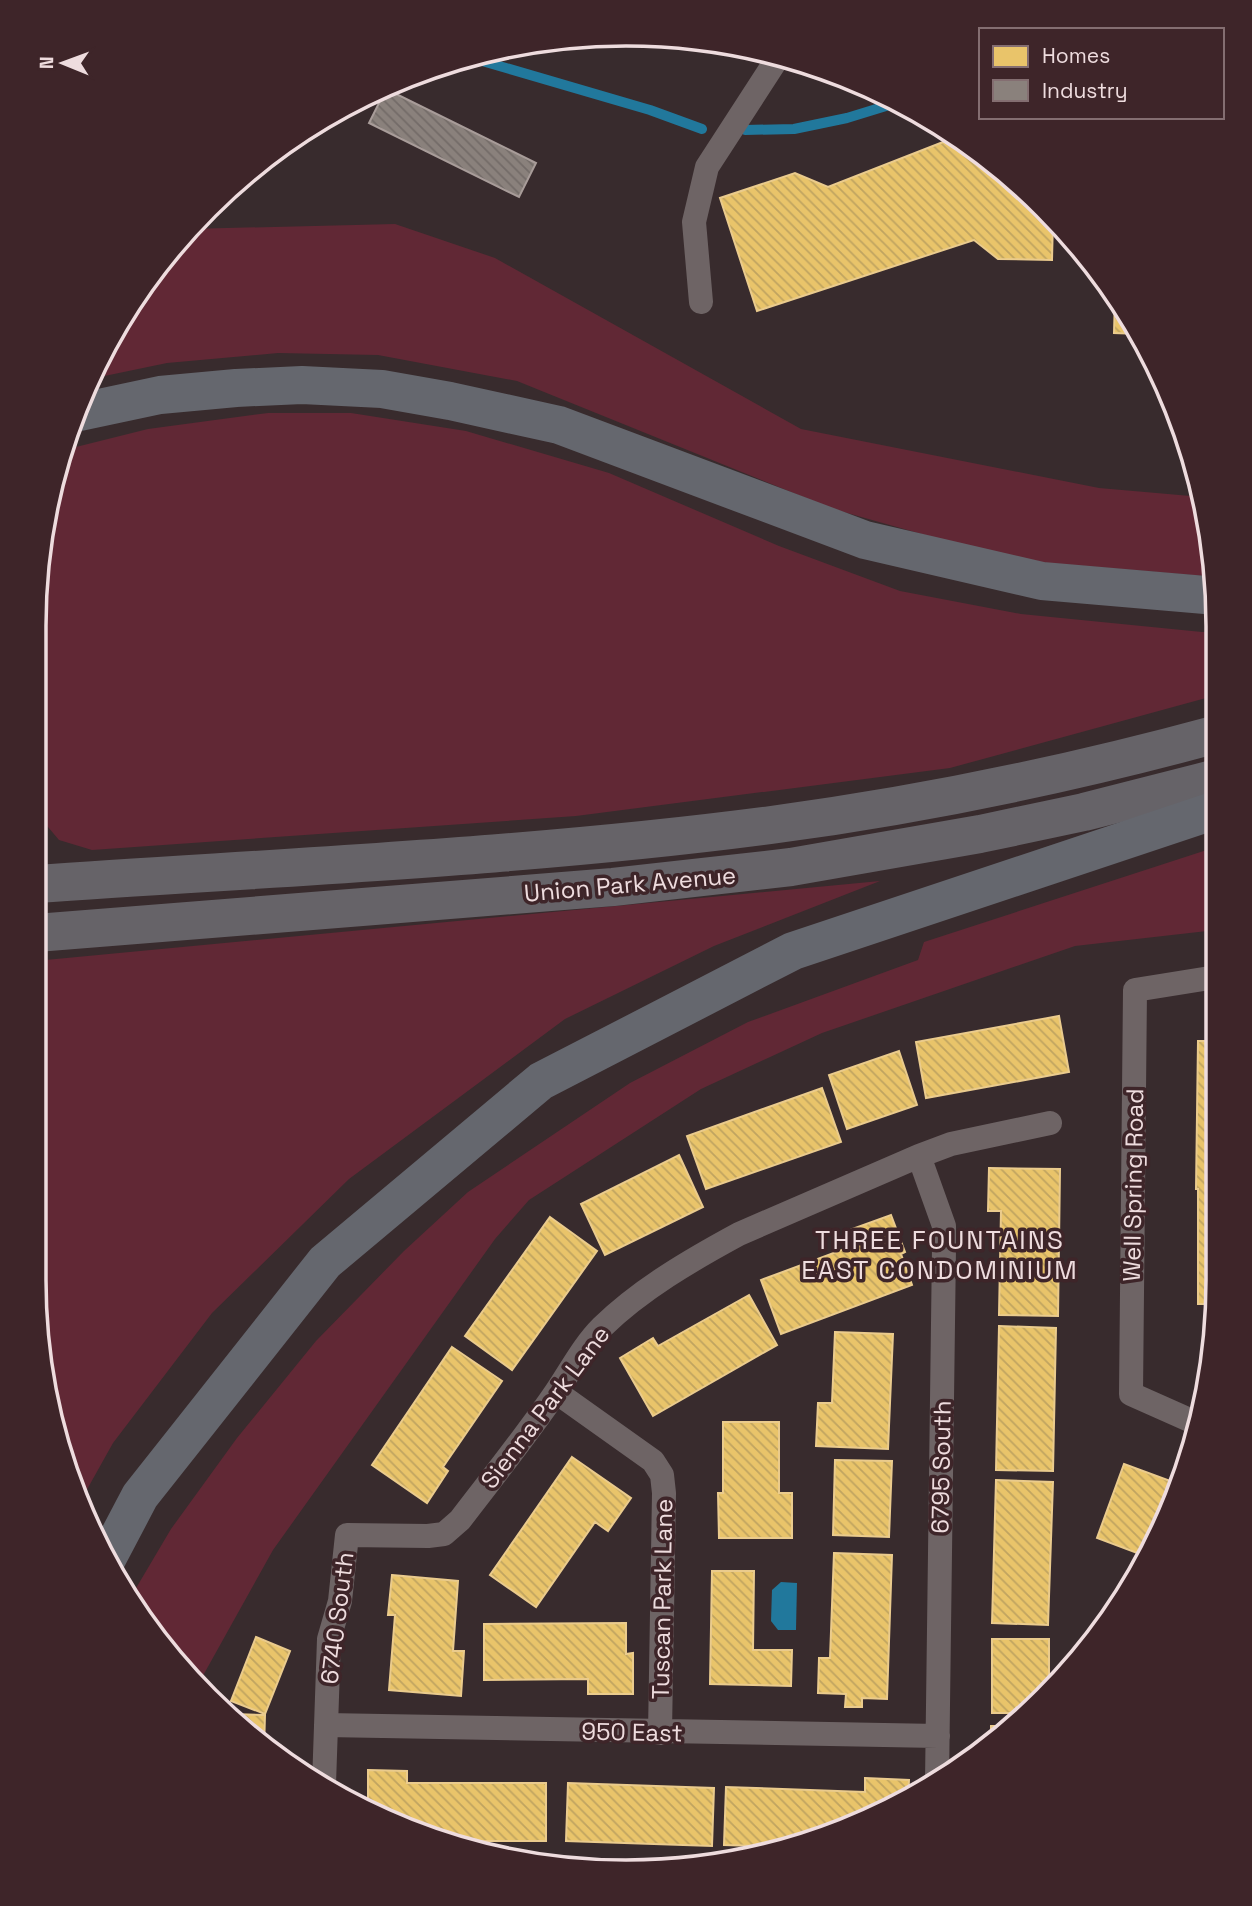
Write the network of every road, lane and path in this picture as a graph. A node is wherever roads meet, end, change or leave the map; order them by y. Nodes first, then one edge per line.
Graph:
1 (774, 64) edge
2 (701, 302) dead end
3 (87, 410) edge
4 (1205, 595) edge
5 (1206, 736) edge
6 (1206, 781) edge
7 (1206, 813) edge
8 (46, 883) edge
9 (46, 932) edge
10 (1206, 979) edge
11 (1050, 1122) dead end
12 (919, 1156) junction
13 (556, 1392) junction
14 (1189, 1420) edge
15 (347, 1535) joint
16 (112, 1550) edge
17 (326, 1725) junction
18 (660, 1733) junction
19 (938, 1736) junction
20 (937, 1770) edge
21 (324, 1776) edge

1 - 2 street
3 - 4 highway
5 - 8 main road, Union Park Avenue
6 - 9 main road, Union Park Avenue
7 - 16 highway
10 - 14 street, Well Spring Road
11 - 12 street, Sienna Park Lane
12 - 13 street, Sienna Park Lane
12 - 19 street, 6795 South
13 - 15 street, Sienna Park Lane
13 - 18 street, Tuscan Park Lane
15 - 17 street, 6740 South
17 - 18 street, 950 East
17 - 21 street, 6740 South
18 - 19 street, 950 East
19 - 20 street, 6795 South

